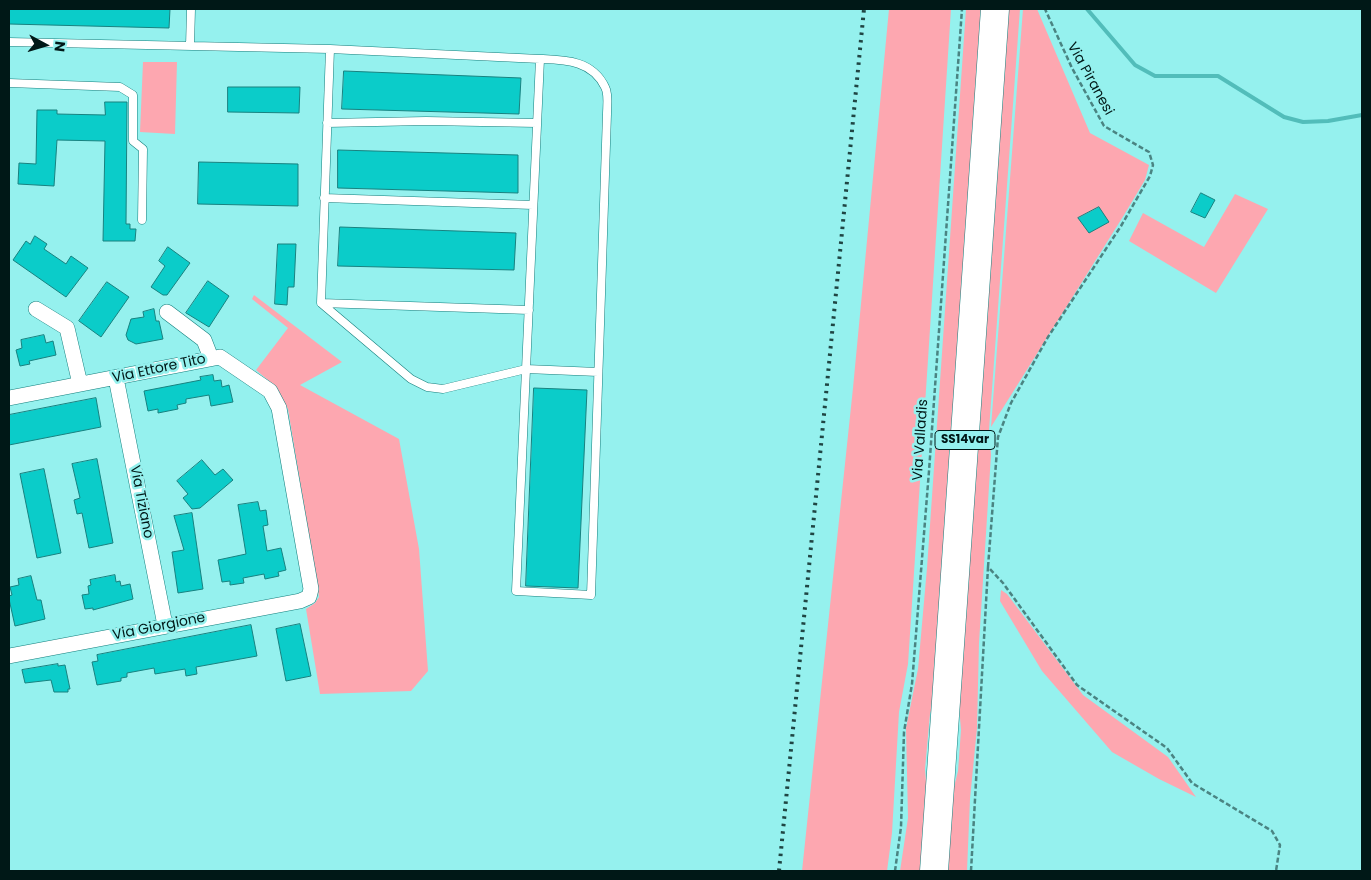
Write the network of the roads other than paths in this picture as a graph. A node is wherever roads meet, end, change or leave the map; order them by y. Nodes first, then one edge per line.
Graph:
1 (192, 9) edge
2 (995, 9) edge
3 (9, 42) edge
4 (190, 46) junction
5 (330, 49) junction
6 (540, 59) junction
7 (9, 83) edge
8 (327, 123) junction
9 (537, 123) junction
10 (324, 198) junction
11 (533, 206) junction
12 (142, 220) dead end
13 (320, 303) junction
14 (36, 308) dead end
15 (529, 310) junction
16 (167, 312) dead end
17 (211, 358) junction
18 (526, 369) junction
19 (598, 372) junction
20 (116, 378) junction
21 (80, 384) junction
22 (9, 398) edge
23 (310, 597) joint
24 (165, 625) junction
25 (9, 656) edge
26 (934, 871) edge

1 - 4 lane
2 - 26 highway, SS14var
3 - 4 lane
4 - 5 lane
5 - 6 lane
5 - 8 lane
6 - 9 lane
6 - 19 lane
7 - 12 lane
8 - 9 lane
8 - 10 lane
9 - 11 lane
10 - 11 lane
10 - 13 lane
11 - 15 lane
13 - 15 lane
13 - 18 lane
14 - 21 street
15 - 18 lane
16 - 17 street
17 - 20 street, Via Ettore Tito
17 - 23 street, Via Ettore Tito
18 - 19 lane
18 - 19 lane
20 - 21 street, Via Ettore Tito
20 - 24 street, Via Tiziano
21 - 22 street, Via Ettore Tito
23 - 24 street, Via Giorgione
24 - 25 street, Via Giorgione

